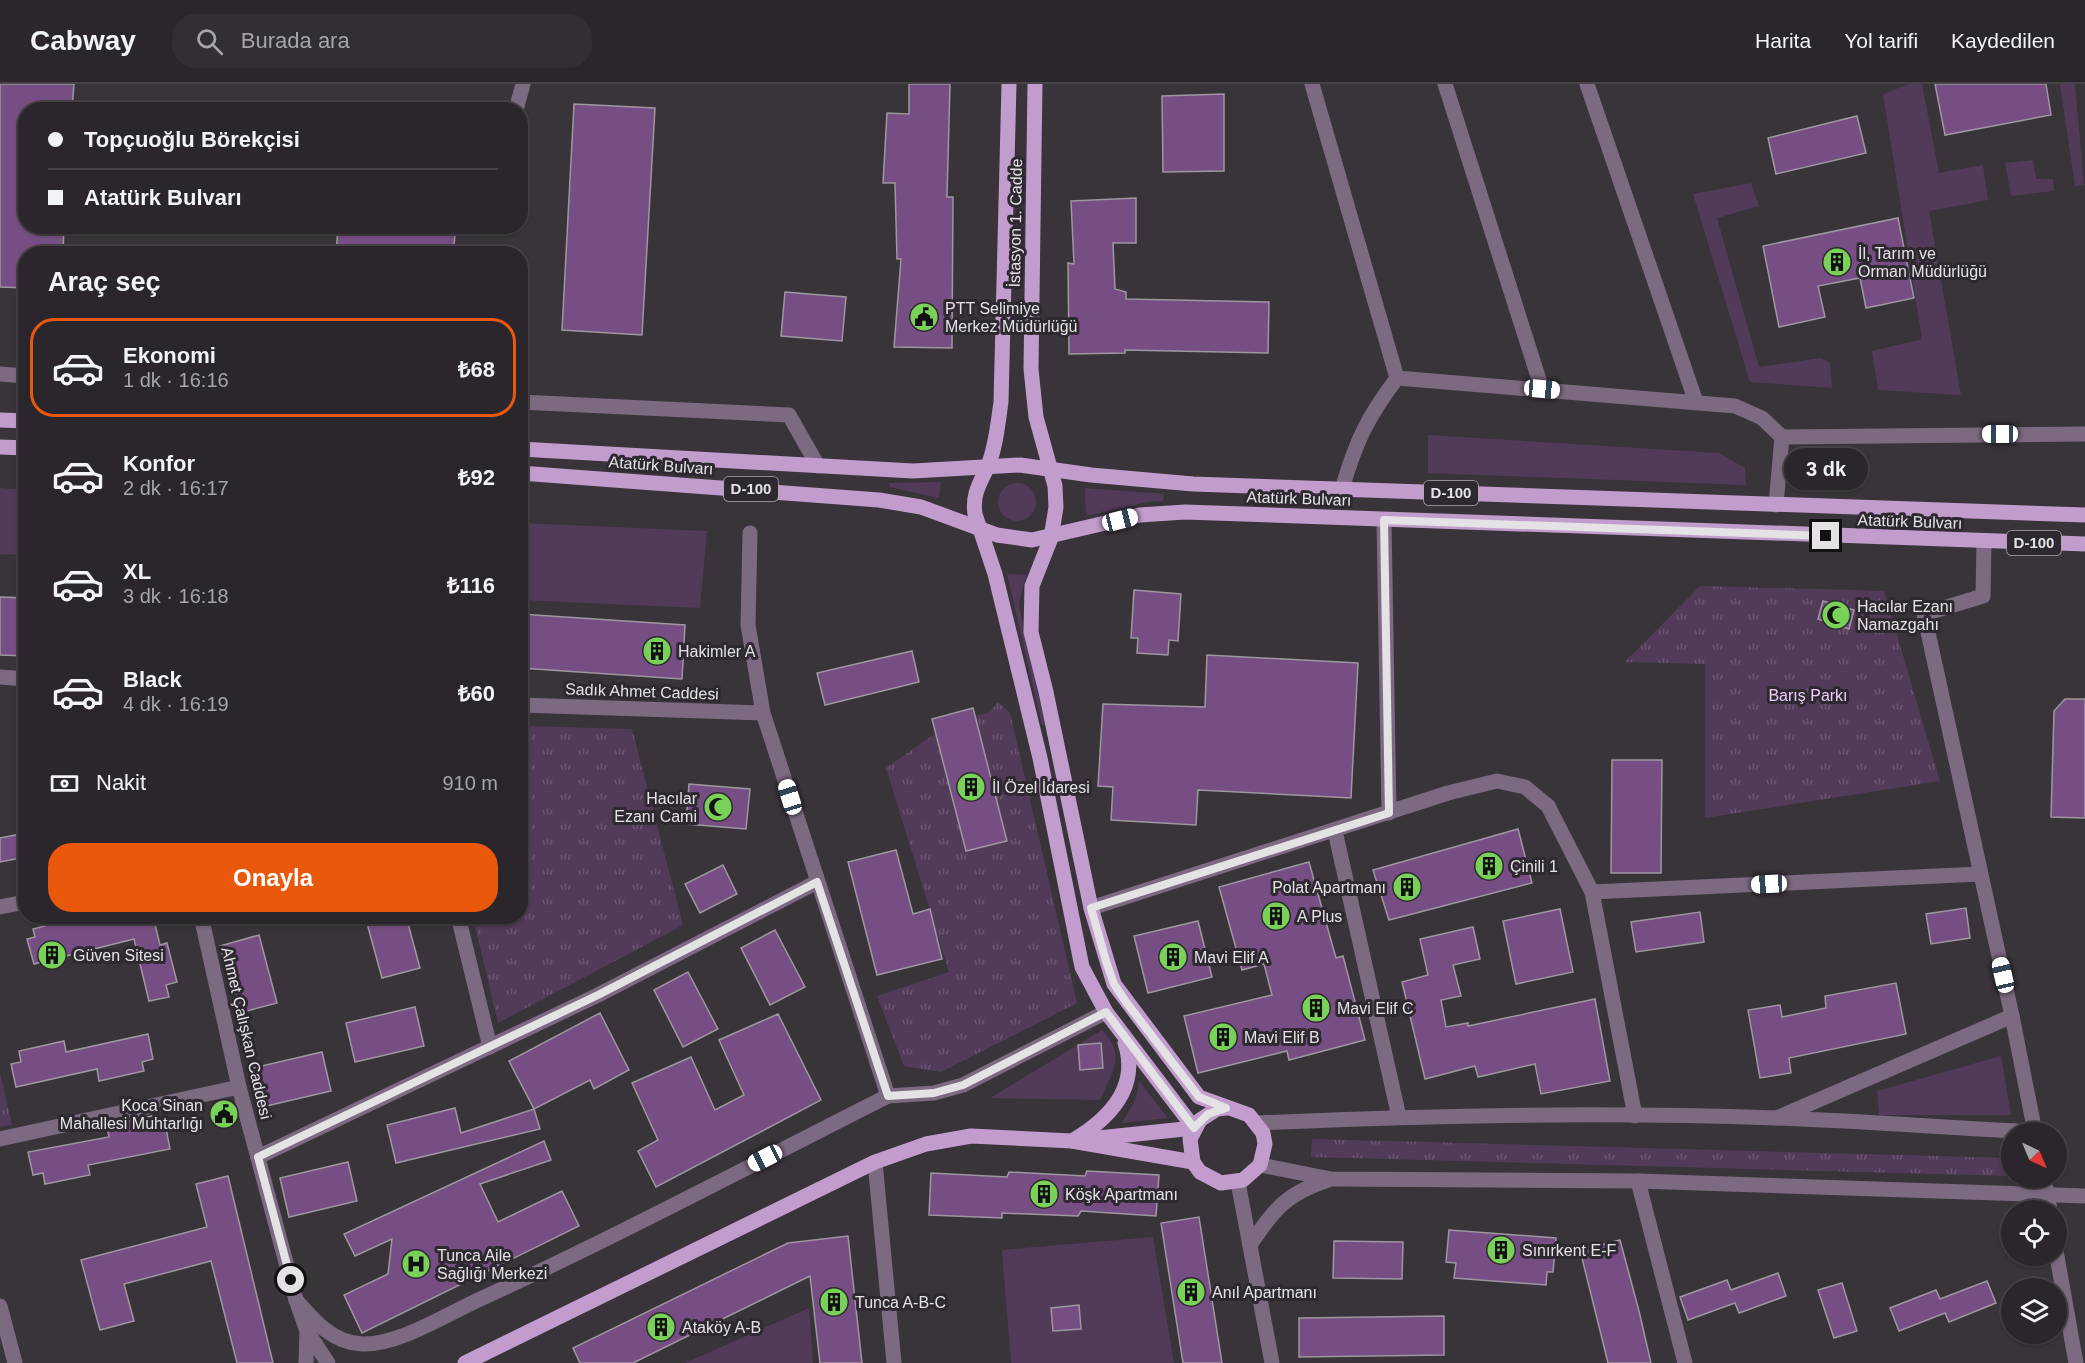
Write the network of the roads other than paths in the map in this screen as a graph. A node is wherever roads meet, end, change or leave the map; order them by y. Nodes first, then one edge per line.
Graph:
1 (523, 84) edge
2 (1009, 84) edge
3 (1035, 84) edge
4 (1312, 84) edge
5 (1444, 84) edge
6 (1587, 84) edge
7 (518, 102) edge
8 (0, 374) edge
9 (18, 375) edge
10 (1397, 378) junction
11 (1542, 389) junction
12 (528, 402) edge
13 (1696, 402) junction
14 (0, 420) edge
15 (18, 421) edge
16 (2085, 434) edge
17 (1782, 437) junction
18 (0, 447) edge
19 (18, 448) edge
20 (528, 449) edge
21 (818, 466) junction
22 (988, 466) junction
23 (1049, 468) junction
24 (528, 474) edge
25 (1342, 489) junction
26 (1776, 505) junction
27 (2085, 515) edge
28 (1384, 520) junction
29 (978, 527) junction
30 (750, 533) dead end
31 (1051, 538) junction
32 (1984, 541) junction
33 (2085, 544) edge
34 (0, 677) edge
35 (18, 678) edge
36 (528, 705) edge
37 (763, 713) junction
38 (1389, 813) junction
39 (1335, 831) junction
40 (1980, 874) junction
41 (817, 882) junction
42 (1592, 892) junction
43 (18, 904) edge
44 (0, 908) edge
45 (1091, 908) junction
46 (203, 924) edge
47 (460, 924) edge
48 (1106, 1012) junction
49 (2012, 1016) junction
50 (1122, 1035) junction
51 (490, 1047) junction
52 (239, 1087) junction
53 (888, 1096) junction
54 (1226, 1108) junction
55 (1635, 1116) junction
56 (1400, 1117) junction
57 (1776, 1118) junction
58 (2033, 1122) edge
59 (1258, 1123) junction
60 (1194, 1128) junction
61 (2001, 1130) edge
62 (0, 1139) edge
63 (1072, 1141) junction
64 (258, 1157) junction
65 (875, 1162) junction
66 (1193, 1162) junction
67 (1260, 1166) junction
68 (1331, 1179) junction
69 (1638, 1181) junction
70 (1238, 1182) junction
71 (2085, 1196) edge
72 (2001, 1200) edge
73 (2064, 1200) edge
74 (1250, 1245) junction
75 (2059, 1266) edge
76 (296, 1300) junction
77 (0, 1306) edge
78 (307, 1331) junction
79 (15, 1363) edge
80 (306, 1363) edge
81 (328, 1363) edge
82 (465, 1363) edge
83 (894, 1363) edge
84 (1272, 1363) edge
85 (1685, 1363) edge
86 (2076, 1363) edge

1 - 7 street
2 - 22 main road, İstasyon 1. Cadde
3 - 23 main road, İstasyon 1. Cadde
4 - 10 street
5 - 11 street
6 - 13 street
8 - 9 street
10 - 11 street
10 - 25 street
11 - 13 street
12 - 21 street
13 - 17 street
14 - 15 main road
16 - 17 street
17 - 26 street
18 - 19 main road
20 - 21 main road, Atatürk Bulvarı / D-100
21 - 22 main road, Atatürk Bulvarı / D-100
22 - 23 main road, Atatürk Bulvarı / D-100
22 - 29 main road
23 - 25 main road, Atatürk Bulvarı / D-100
23 - 31 main road
24 - 29 main road, Atatürk Bulvarı / D-100
25 - 26 main road, Atatürk Bulvarı / D-100
26 - 27 main road, Atatürk Bulvarı / D-100
28 - 31 main road, Atatürk Bulvarı / D-100
28 - 32 main road, Atatürk Bulvarı / D-100
28 - 38 street
29 - 31 main road, Atatürk Bulvarı / D-100
29 - 48 main road
30 - 37 street
31 - 45 main road
32 - 33 main road, Atatürk Bulvarı / D-100
32 - 40 street
34 - 35 street
36 - 37 street, Sadık Ahmet Caddesi
37 - 41 street
38 - 39 street
38 - 42 street
39 - 45 street
39 - 56 street
40 - 42 street
40 - 49 street
41 - 51 street
41 - 53 street
42 - 55 street
43 - 44 street
45 - 54 main road
46 - 52 street, Ahmet Çalışkan Caddesi
47 - 51 street
48 - 50 main road
48 - 53 street
49 - 57 street
49 - 58 street
50 - 60 main road
50 - 63 main road
51 - 64 street
52 - 62 street
52 - 64 street, Ahmet Çalışkan Caddesi
53 - 76 street
54 - 59 main road
54 - 60 main road
55 - 56 street
55 - 57 street
56 - 59 street
57 - 61 street
59 - 67 main road
60 - 63 main road
60 - 66 main road
63 - 65 main road
63 - 66 main road
64 - 76 street, Ahmet Çalışkan Caddesi
65 - 82 main road
65 - 83 street
66 - 70 main road
67 - 68 street
67 - 70 main road
68 - 69 street
68 - 74 street
69 - 72 street
69 - 85 street
70 - 74 street
71 - 73 street
74 - 84 street
75 - 86 street
76 - 78 street, Ahmet Çalışkan Caddesi
77 - 79 street
78 - 80 street, Ahmet Çalışkan Caddesi
78 - 81 street, Ahmet Çalışkan Caddesi

